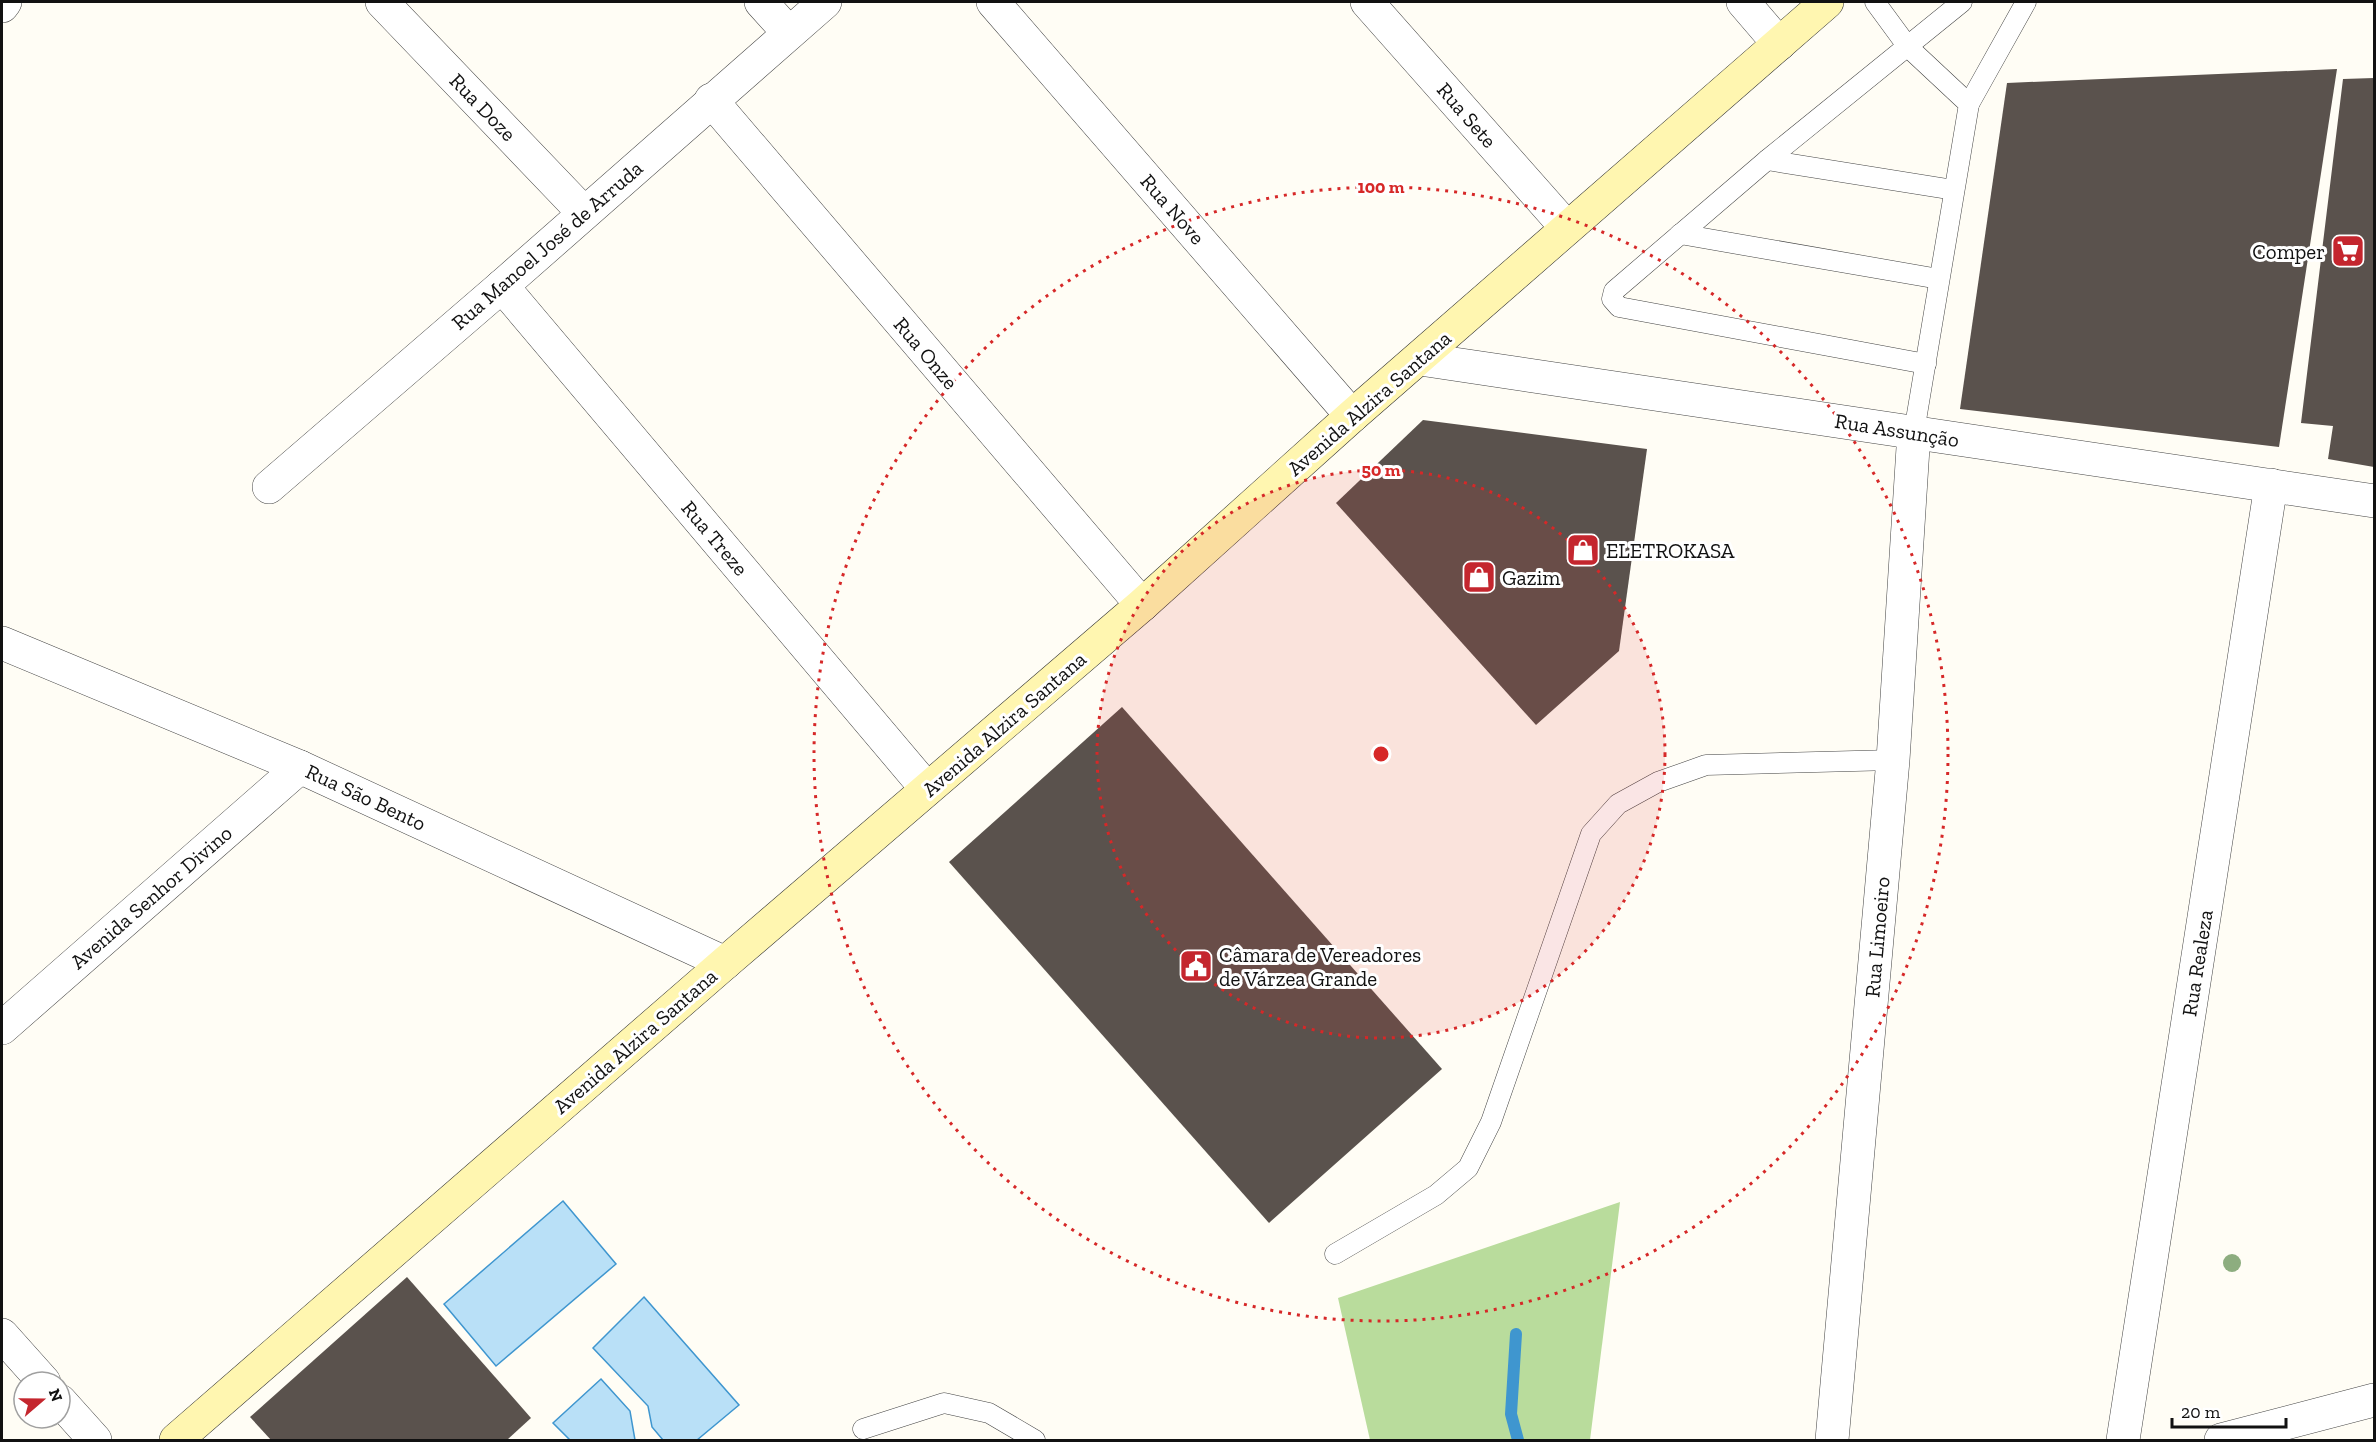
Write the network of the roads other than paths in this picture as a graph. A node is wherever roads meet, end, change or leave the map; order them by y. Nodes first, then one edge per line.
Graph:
1 (6, 2) edge
2 (381, 2) edge
3 (761, 2) edge
4 (825, 2) edge
5 (993, 2) edge
6 (1367, 2) edge
7 (1743, 2) edge
8 (1827, 2) edge
9 (1875, 2) edge
10 (1962, 2) edge
11 (2026, 2) edge
12 (2, 6) edge
13 (789, 33) junction
14 (1779, 44) junction
15 (1908, 47) junction
16 (711, 100) junction
17 (1969, 104) junction
18 (1767, 160) junction
19 (1954, 190) junction
20 (584, 213) junction
21 (1567, 228) junction
22 (1680, 234) junction
23 (1939, 279) junction
24 (502, 286) junction
25 (1420, 359) junction
26 (1926, 364) junction
27 (1352, 416) junction
28 (1914, 432) junction
29 (2271, 485) junction
30 (268, 487) dead end
31 (2374, 501) edge
32 (1142, 605) junction
33 (2, 643) edge
34 (1893, 760) junction
35 (300, 767) junction
36 (927, 789) junction
37 (725, 963) junction
38 (2, 1028) edge
39 (1335, 1254) dead end
40 (2, 1335) edge
41 (33, 1370) edge
42 (2374, 1400) edge
43 (72, 1414) edge
44 (863, 1429) dead end
45 (95, 1440) edge
46 (176, 1440) edge
47 (1035, 1440) edge
48 (1832, 1440) edge
49 (2122, 1440) edge
50 (2221, 1440) edge

1 - 12 street
2 - 20 street, Rua Doze
3 - 13 street
4 - 13 street, Rua Manoel José de Arruda
5 - 27 street, Rua Nove
6 - 21 street, Rua Sete
7 - 14 street
8 - 14 main road, Avenida Alzira Santana
9 - 15 lane
10 - 15 lane
11 - 17 lane
13 - 16 street, Rua Manoel José de Arruda
14 - 21 main road, Avenida Alzira Santana
15 - 17 lane
15 - 18 lane
16 - 20 street, Rua Manoel José de Arruda
16 - 32 street, Rua Onze
17 - 19 lane
18 - 19 lane
18 - 22 lane
19 - 23 lane
20 - 24 street, Rua Manoel José de Arruda
21 - 25 main road, Avenida Alzira Santana
22 - 23 lane
22 - 26 lane
23 - 26 lane
24 - 30 street, Rua Manoel José de Arruda
24 - 36 street, Rua Treze
25 - 27 main road, Avenida Alzira Santana
25 - 28 street, Rua Assunção
26 - 28 lane
27 - 32 main road, Avenida Alzira Santana
28 - 29 street, Rua Assunção
28 - 34 street, Rua Limoeiro
29 - 31 street, Rua Assunção
29 - 49 street, Rua Realeza
32 - 36 main road, Avenida Alzira Santana
33 - 35 street, Rua São Bento
34 - 39 lane
34 - 48 street, Rua Limoeiro
35 - 37 street, Rua São Bento
35 - 38 street, Avenida Senhor Divino
36 - 37 main road, Avenida Alzira Santana
37 - 46 main road, Avenida Alzira Santana
40 - 41 street
42 - 50 street
43 - 45 street
44 - 47 lane

